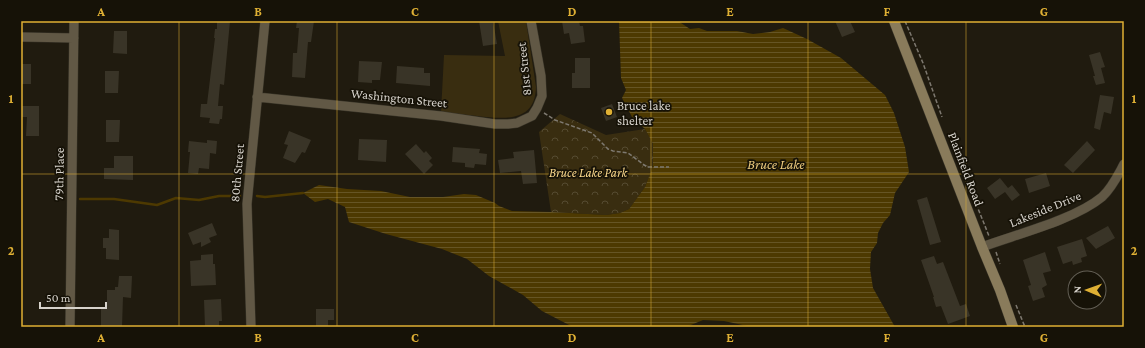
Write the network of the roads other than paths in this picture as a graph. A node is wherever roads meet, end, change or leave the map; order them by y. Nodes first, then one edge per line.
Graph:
1 (74, 21) edge
2 (265, 21) edge
3 (531, 21) edge
4 (894, 21) edge
5 (21, 37) edge
6 (74, 38) junction
7 (257, 97) junction
8 (536, 110) joint
9 (1124, 164) edge
10 (982, 247) junction
11 (70, 327) edge
12 (251, 327) edge
13 (1012, 327) edge

1 - 6 street, 79th Place
2 - 7 street, 80th Street
3 - 8 street, 81st Street
4 - 10 main road, Plainfield Road
5 - 6 street
6 - 11 street, 79th Place
7 - 8 street, Washington Street
7 - 12 street, 80th Street
9 - 10 street, Lakeside Drive
10 - 13 main road, Plainfield Road

